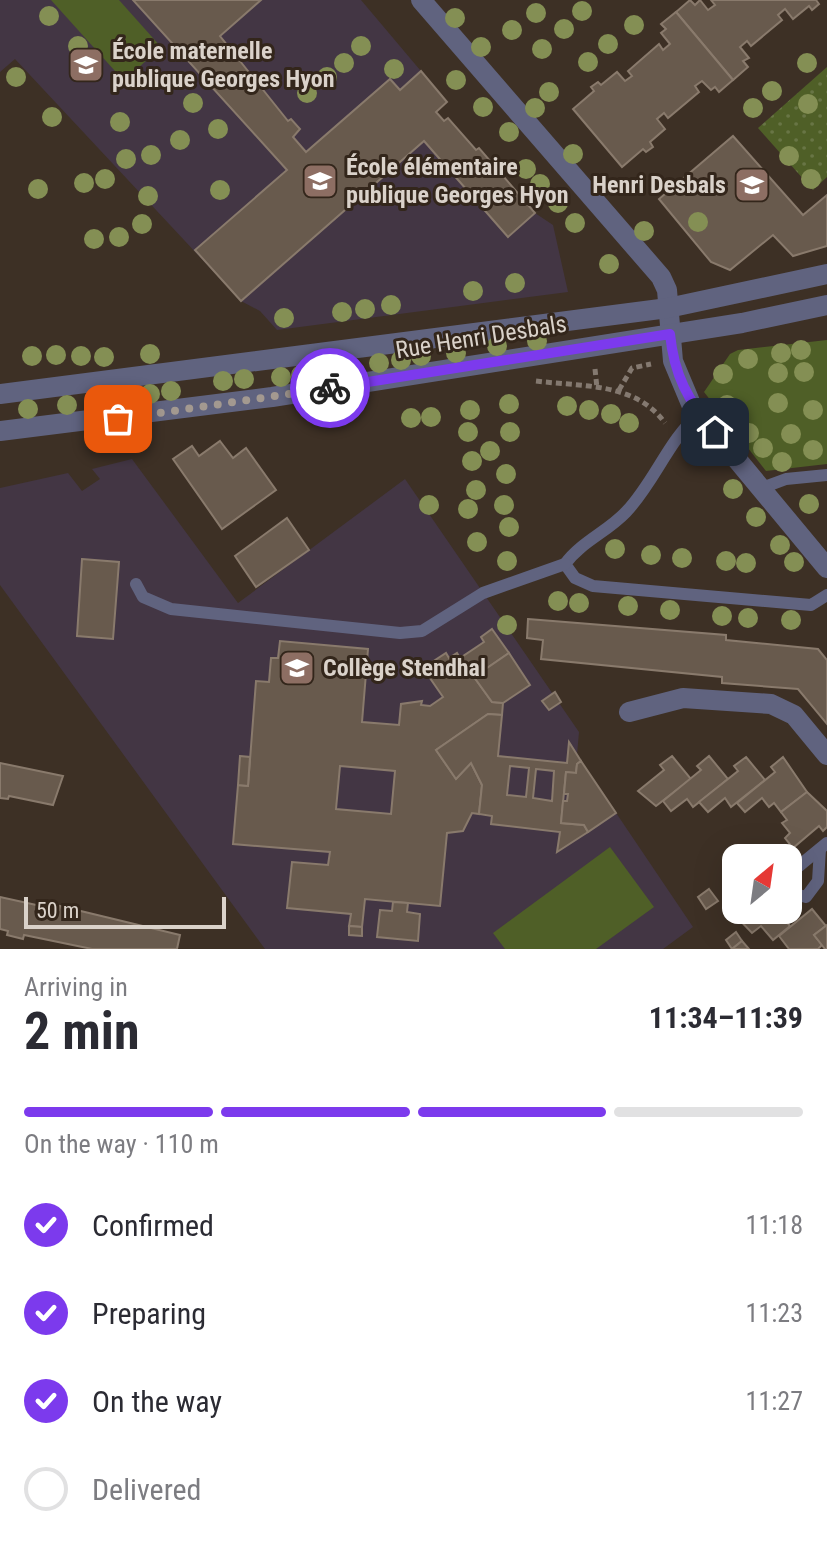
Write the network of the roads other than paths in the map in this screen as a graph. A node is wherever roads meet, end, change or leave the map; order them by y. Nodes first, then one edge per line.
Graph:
1 (421, 0) edge
2 (827, 274) edge
3 (827, 305) edge
4 (669, 321) junction
5 (0, 394) edge
6 (699, 414) junction
7 (0, 431) edge
8 (827, 475) edge
9 (762, 488) junction
10 (565, 564) junction
11 (827, 568) edge
12 (136, 584) dead end
13 (827, 595) edge
14 (629, 712) dead end
15 (827, 755) edge
16 (823, 846) edge
17 (802, 863) edge
18 (802, 896) edge

1 - 4 street
2 - 4 street, Rue Henri Desbals
3 - 4 street, Rue Henri Desbals
4 - 5 street, Rue Henri Desbals
4 - 6 street
4 - 7 street, Rue Henri Desbals
6 - 9 street
6 - 10 lane
8 - 9 lane
9 - 11 street
10 - 12 lane
10 - 13 lane
14 - 15 street
16 - 17 lane
16 - 18 lane

